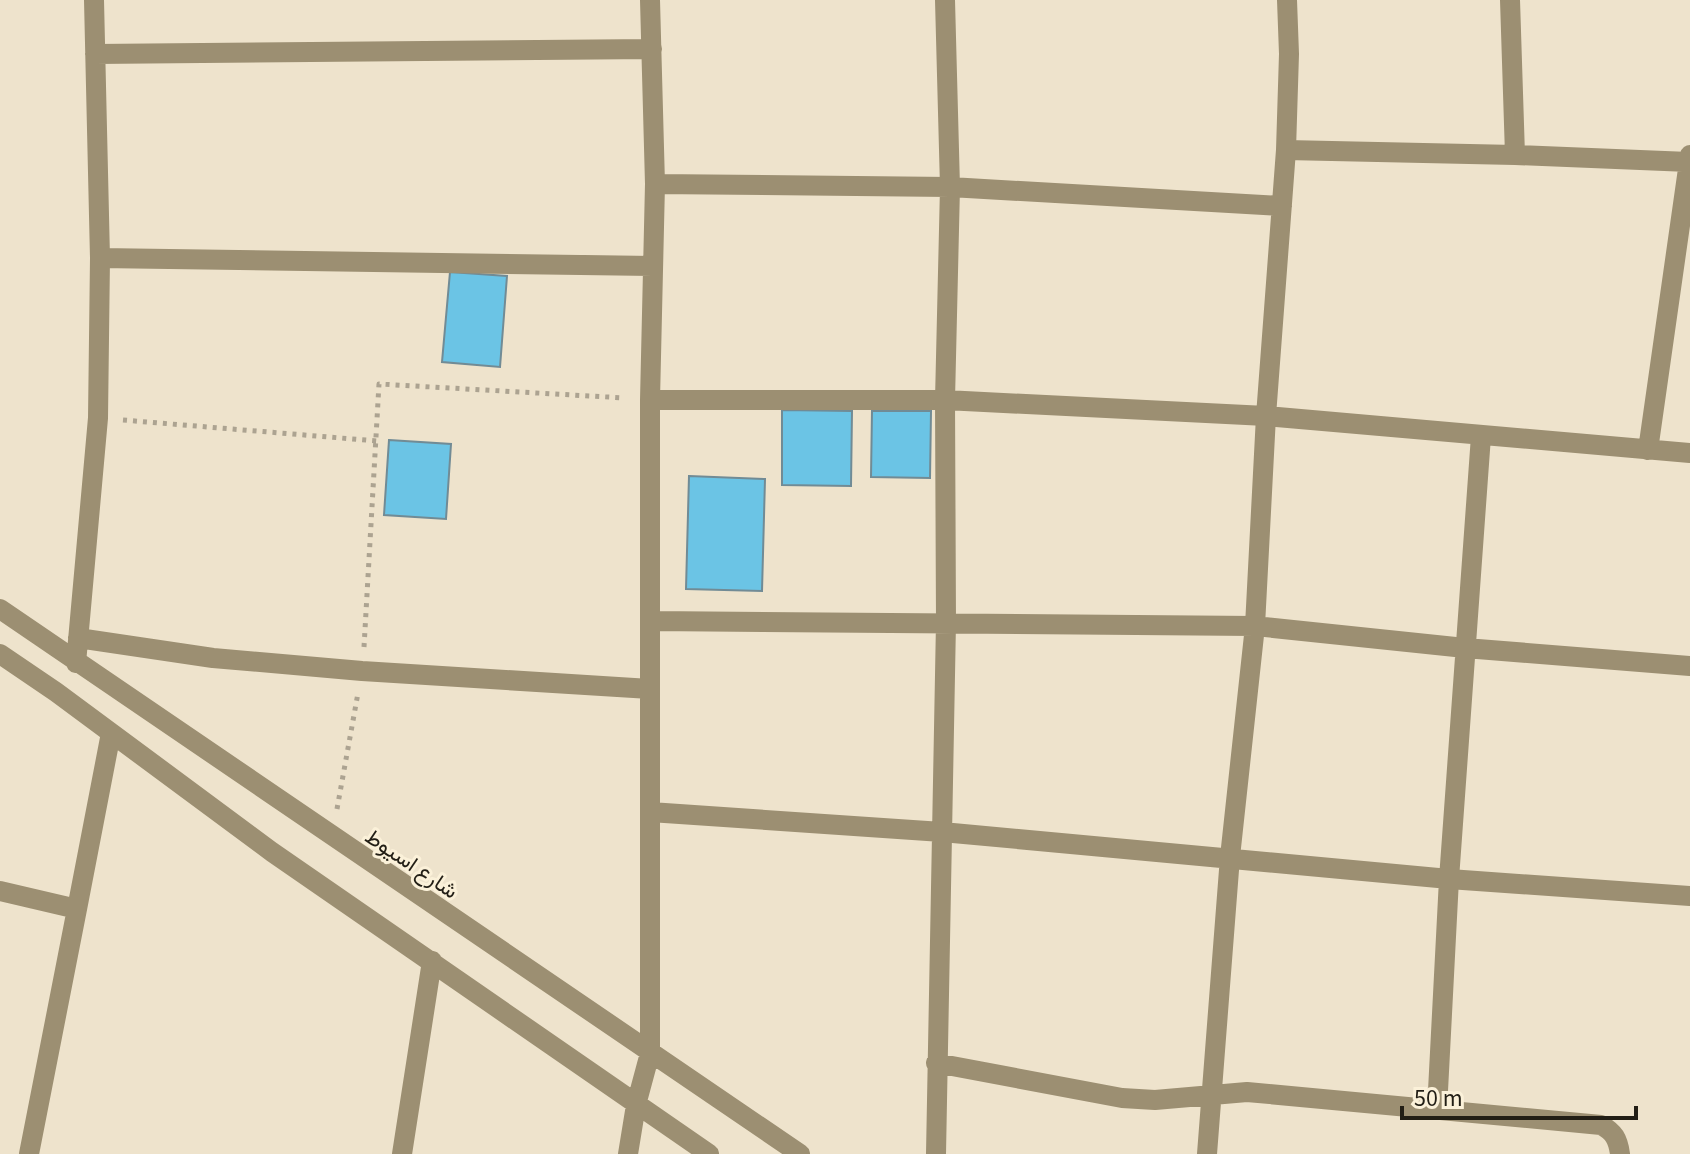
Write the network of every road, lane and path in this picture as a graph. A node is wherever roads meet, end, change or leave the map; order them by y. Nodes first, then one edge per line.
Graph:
1 (94, 0) edge
2 (650, 0) edge
3 (945, 0) edge
4 (1287, 0) edge
5 (1510, 0) edge
6 (652, 49) junction
7 (95, 54) junction
8 (1286, 150) junction
9 (1515, 155) junction
10 (1689, 159) edge
11 (655, 184) junction
12 (950, 187) junction
13 (1282, 206) junction
14 (100, 258) junction
15 (653, 266) junction
16 (650, 400) junction
17 (945, 400) junction
18 (1266, 416) junction
19 (98, 418) junction
20 (1481, 436) junction
21 (377, 441) junction
22 (1648, 450) junction
23 (1690, 453) edge
24 (0, 609) edge
25 (652, 621) junction
26 (946, 622) junction
27 (1255, 626) junction
28 (78, 638) junction
29 (1465, 648) junction
30 (0, 654) edge
31 (76, 663) junction
32 (1690, 666) edge
33 (362, 671) junction
34 (650, 689) junction
35 (111, 733) junction
36 (650, 812) junction
37 (942, 832) junction
38 (332, 838) junction
39 (1230, 857) junction
40 (1449, 879) junction
41 (0, 891) edge
42 (1690, 896) edge
43 (77, 909) junction
44 (432, 961) junction
45 (650, 1053) junction
46 (936, 1063) junction
47 (1212, 1093) junction
48 (636, 1105) junction
49 (1437, 1110) junction
50 (29, 1154) edge
51 (402, 1154) edge
52 (628, 1154) edge
53 (709, 1154) edge
54 (800, 1154) edge
55 (936, 1154) edge
56 (1207, 1154) edge
57 (1620, 1154) edge

1 - 7 street
2 - 6 street
3 - 12 street
4 - 8 street
5 - 9 street
6 - 7 street
6 - 11 street
7 - 14 street
8 - 9 street
8 - 13 street
9 - 10 street
10 - 22 street
11 - 12 street
11 - 15 street
12 - 13 street
12 - 17 street
13 - 18 street
14 - 15 street
14 - 19 street
15 - 16 street
16 - 17 street
16 - 21 path
16 - 25 street
17 - 18 street
17 - 26 street
18 - 20 street
18 - 27 street
19 - 21 path
19 - 28 street
20 - 22 street
20 - 29 street
21 - 33 path
22 - 23 street
24 - 31 street, شارع اسيوط
25 - 26 street
25 - 34 street
26 - 27 street
26 - 37 street
27 - 29 street
27 - 39 street
28 - 31 street
28 - 33 street
29 - 32 street
29 - 40 street
30 - 35 street
31 - 38 street, شارع اسيوط
33 - 34 street
33 - 38 path
34 - 36 street
35 - 43 street
35 - 44 street
36 - 37 street
36 - 45 street
37 - 39 street
37 - 46 street
38 - 45 street, شارع اسيوط
39 - 40 street
39 - 47 street
40 - 42 street
40 - 49 street
41 - 43 street
43 - 50 street
44 - 48 street
44 - 51 street
45 - 48 street
45 - 54 street, شارع اسيوط
46 - 47 street
46 - 55 street
47 - 49 street
47 - 56 street
48 - 52 street
48 - 53 street
49 - 57 street

